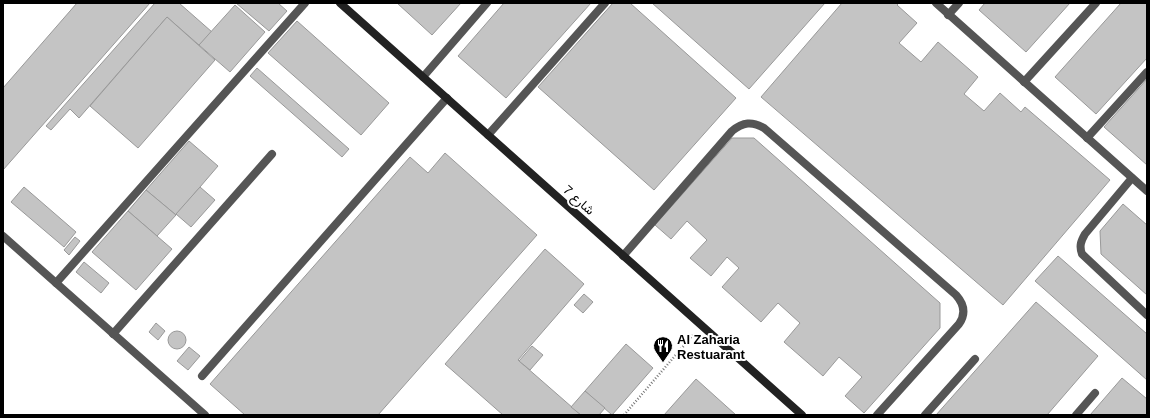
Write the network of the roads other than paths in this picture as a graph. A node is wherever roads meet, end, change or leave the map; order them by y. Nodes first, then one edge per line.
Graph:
1 (305, 3) edge
2 (340, 3) edge
3 (487, 3) edge
4 (604, 3) edge
5 (936, 3) edge
6 (959, 3) edge
7 (1096, 3) edge
8 (948, 14) junction
9 (1147, 72) edge
10 (423, 77) junction
11 (1024, 82) junction
12 (447, 98) junction
13 (488, 135) junction
14 (1087, 138) junction
15 (272, 154) dead end
16 (1132, 178) junction
17 (1147, 191) edge
18 (3, 236) edge
19 (623, 256) junction
20 (56, 283) junction
21 (1147, 315) edge
22 (113, 334) junction
23 (975, 359) dead end
24 (202, 376) dead end
25 (1095, 393) dead end
26 (205, 415) edge
27 (802, 415) edge
28 (877, 415) edge
29 (925, 415) edge
30 (1076, 415) edge

1 - 20 street
2 - 10 street, شارع 7
3 - 10 street
4 - 13 street
5 - 8 street
6 - 8 street
7 - 11 street
8 - 11 street
9 - 14 street
10 - 12 street, شارع 7
11 - 14 street
12 - 13 street, شارع 7
12 - 24 street
13 - 19 street, شارع 7
14 - 16 street
15 - 22 street
16 - 17 street
16 - 21 street
18 - 20 street
19 - 27 street, شارع 7
19 - 28 street
20 - 22 street
22 - 26 street
23 - 29 street
25 - 30 street

